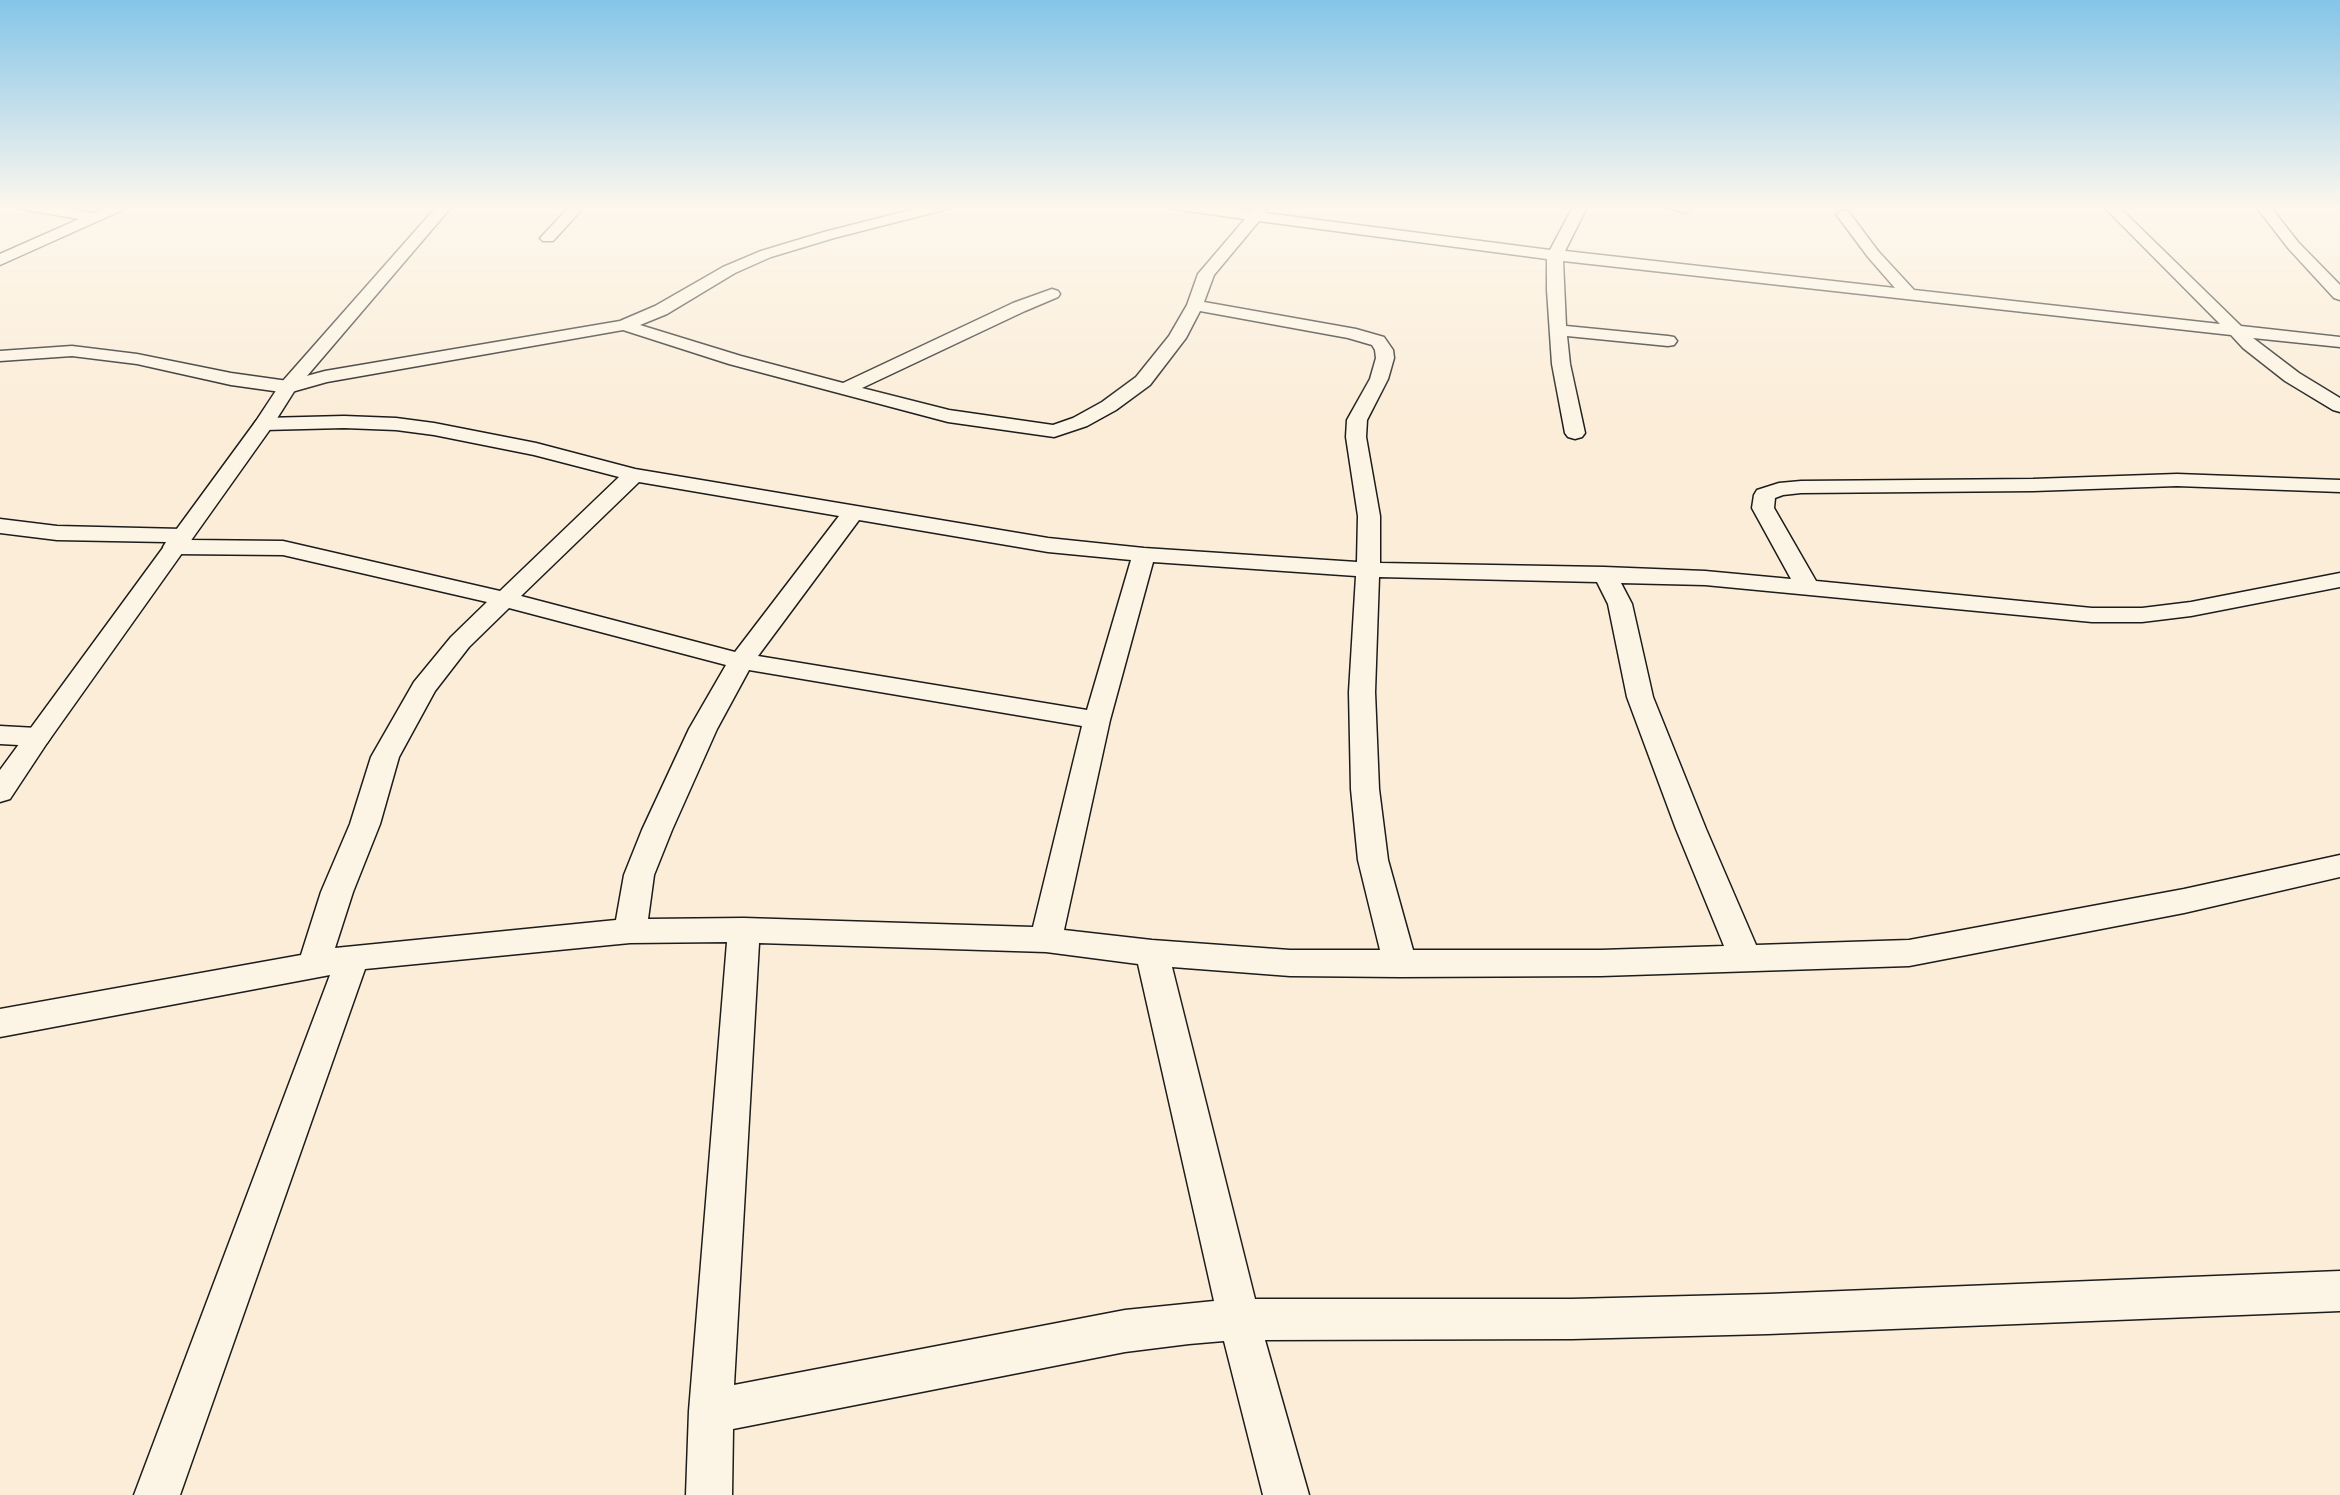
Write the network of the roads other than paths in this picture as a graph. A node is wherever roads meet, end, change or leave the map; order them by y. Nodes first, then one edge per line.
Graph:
1 (385, 275) edge
2 (721, 275) edge
3 (1206, 275) edge
4 (1555, 275) edge
5 (1730, 275) edge
6 (1892, 275) edge
7 (2182, 275) edge
8 (2321, 275) edge
9 (1052, 294) dead end
10 (1910, 295) junction
11 (2340, 295) edge
12 (1195, 306) junction
13 (624, 325) junction
14 (1559, 330) junction
15 (2235, 331) junction
16 (1668, 340) dead end
17 (2340, 342) edge
18 (0, 356) edge
19 (288, 387) junction
20 (846, 388) junction
21 (2340, 406) edge
22 (264, 424) junction
23 (1574, 433) dead end
24 (634, 475) junction
25 (2340, 486) edge
26 (854, 511) junction
27 (0, 526) edge
28 (178, 542) junction
29 (1144, 555) junction
30 (1368, 570) junction
31 (1604, 574) junction
32 (2340, 580) edge
33 (1807, 587) junction
34 (504, 599) junction
35 (741, 661) junction
36 (1097, 720) junction
37 (0, 735) edge
38 (37, 737) junction
39 (0, 792) edge
40 (2340, 866) edge
41 (744, 930) junction
42 (630, 931) junction
43 (1046, 940) junction
44 (1152, 954) junction
45 (353, 958) junction
46 (1746, 959) junction
47 (1400, 964) junction
48 (314, 965) junction
49 (0, 1023) edge
50 (2340, 1291) edge
51 (1239, 1320) junction
52 (711, 1411) junction
53 (157, 1495) edge
54 (709, 1495) edge
55 (1286, 1495) edge

1 - 19 street
2 - 13 street
3 - 12 street
4 - 14 street
5 - 10 street
6 - 10 street
7 - 15 street
8 - 11 street
9 - 20 street
10 - 15 street
12 - 20 street
12 - 30 street
13 - 19 street
13 - 20 street
14 - 16 street
14 - 23 street
15 - 17 street
15 - 21 street
18 - 19 street
19 - 22 street
22 - 24 street
22 - 28 street
24 - 26 street
24 - 34 street
25 - 33 street
26 - 29 street
26 - 35 street
27 - 28 street
28 - 34 street
28 - 38 street
29 - 30 street
29 - 36 street
30 - 31 street
30 - 47 street
31 - 33 street
31 - 46 street
32 - 33 street
34 - 35 street
34 - 48 street
35 - 36 street
35 - 42 street
36 - 43 street
37 - 38 street
38 - 39 street
40 - 46 street
41 - 42 street
41 - 43 street
41 - 52 street
42 - 45 street
43 - 44 street
44 - 47 street
44 - 51 street
45 - 48 street
45 - 53 street
46 - 47 street
48 - 49 street
50 - 51 street
51 - 52 street
51 - 55 street
52 - 54 street

